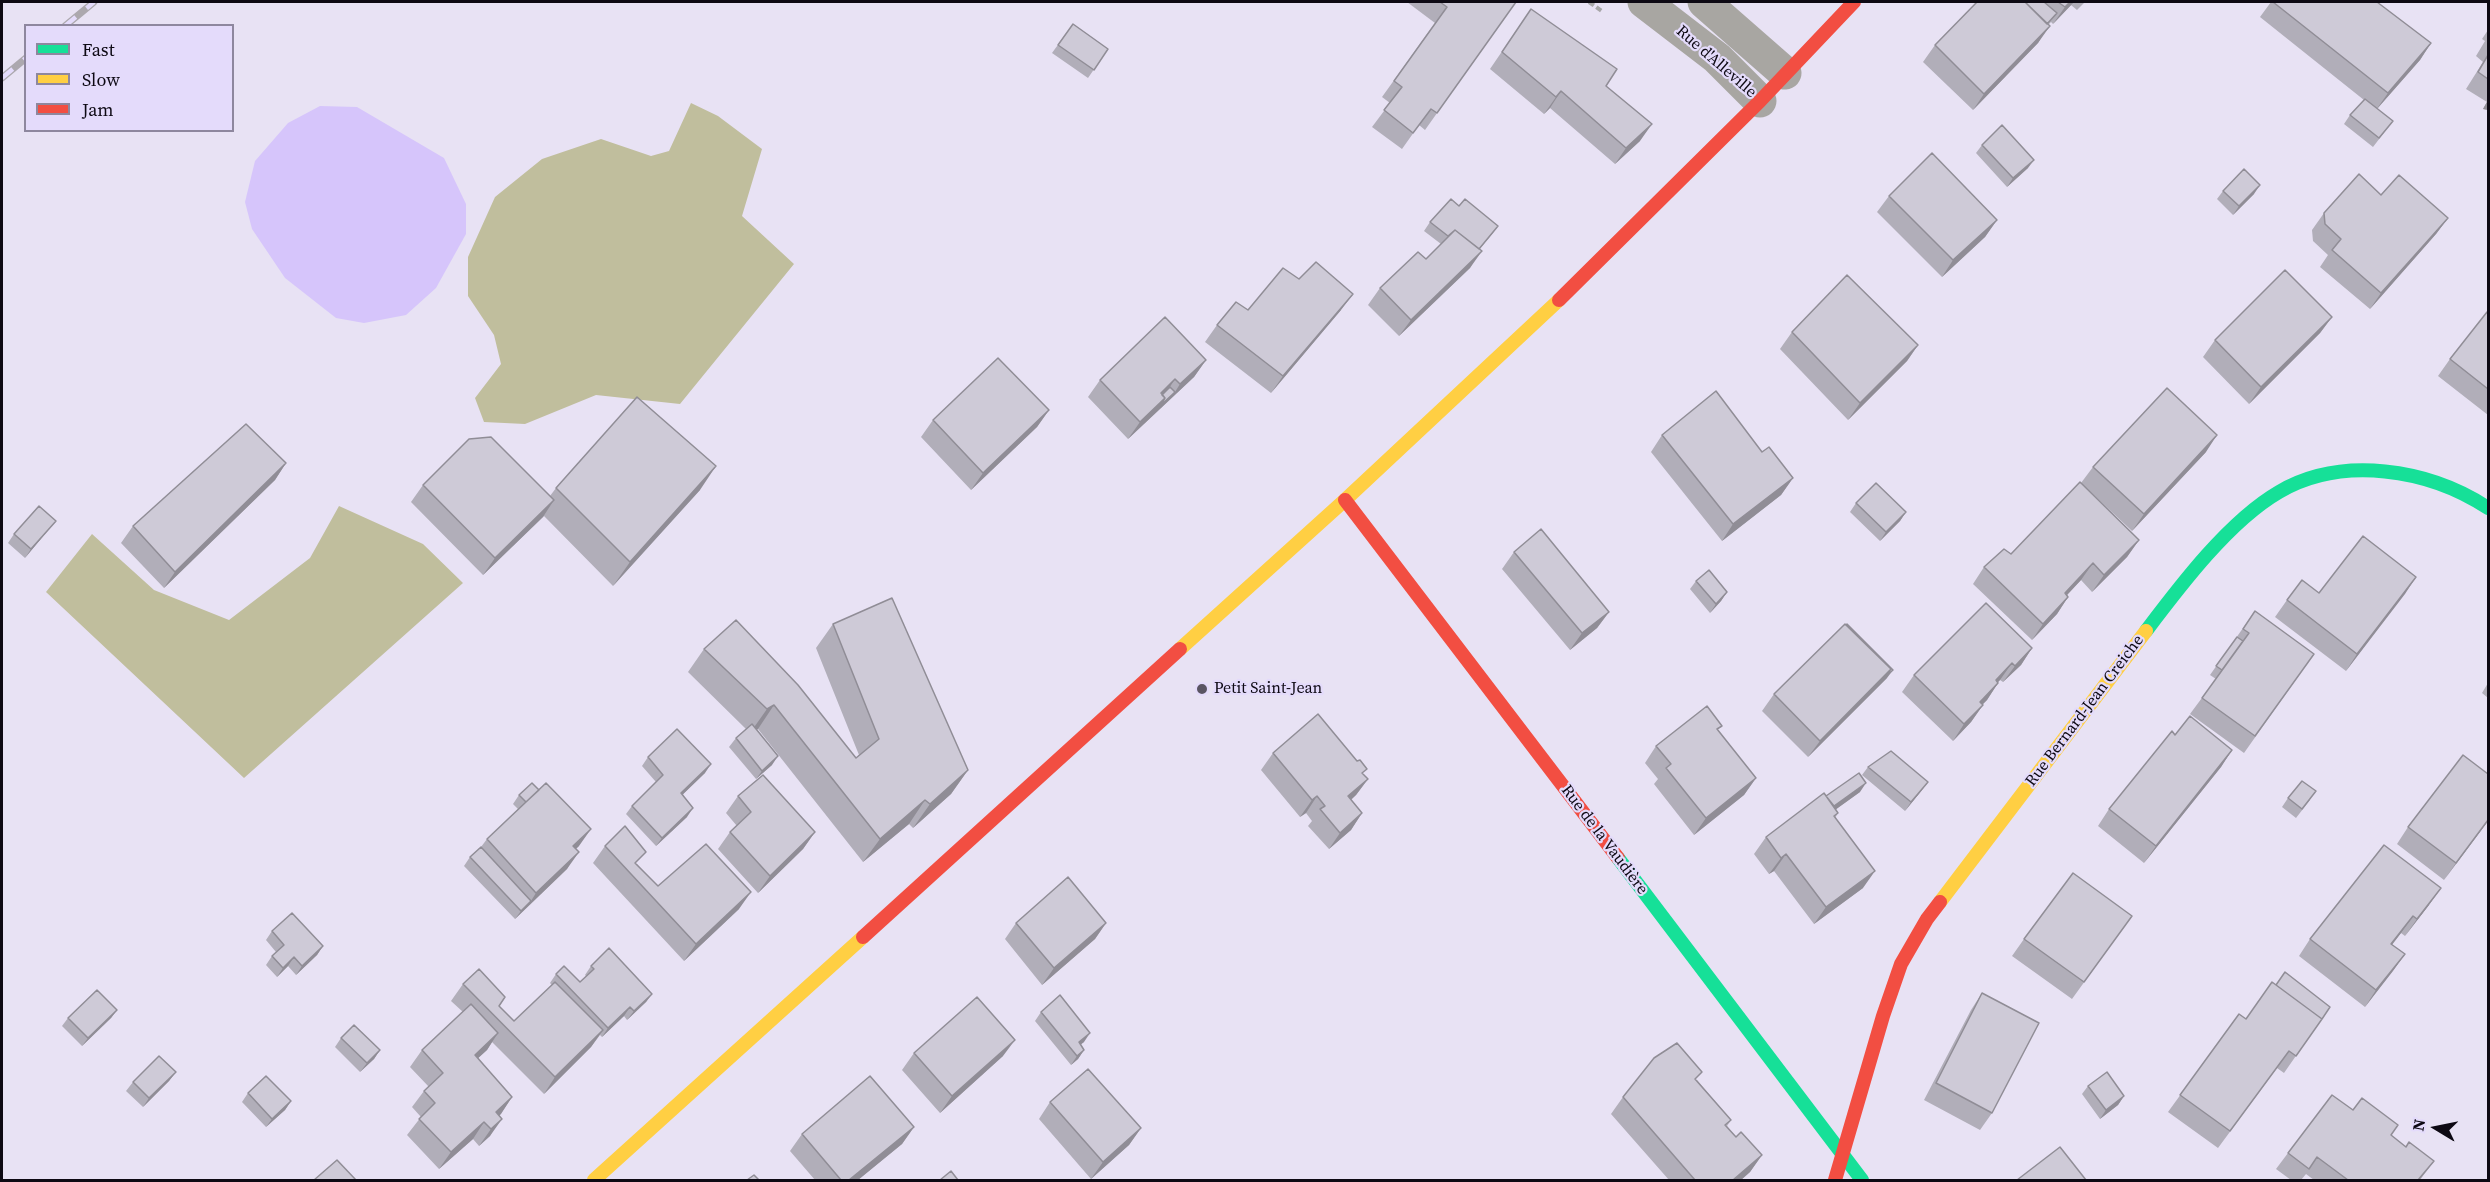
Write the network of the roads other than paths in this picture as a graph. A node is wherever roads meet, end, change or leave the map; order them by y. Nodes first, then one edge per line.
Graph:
1 (1644, 2) edge
2 (1704, 2) edge
3 (1854, 2) edge
4 (1785, 73) junction
5 (1760, 100) junction
6 (1345, 500) junction
7 (2488, 508) edge
8 (1843, 1156) junction
9 (594, 1180) edge
10 (1835, 1180) edge
11 (1862, 1180) edge

1 - 5 street, Rue d'Alleville
2 - 4 street
3 - 4 street
4 - 5 street
5 - 6 street
6 - 8 street, Rue de la Vaudière
6 - 9 street
7 - 8 street, Rue Bernard-Jean Creiche
8 - 10 street, Rue Bernard-Jean Creiche
8 - 11 street, Rue de la Vaudière

